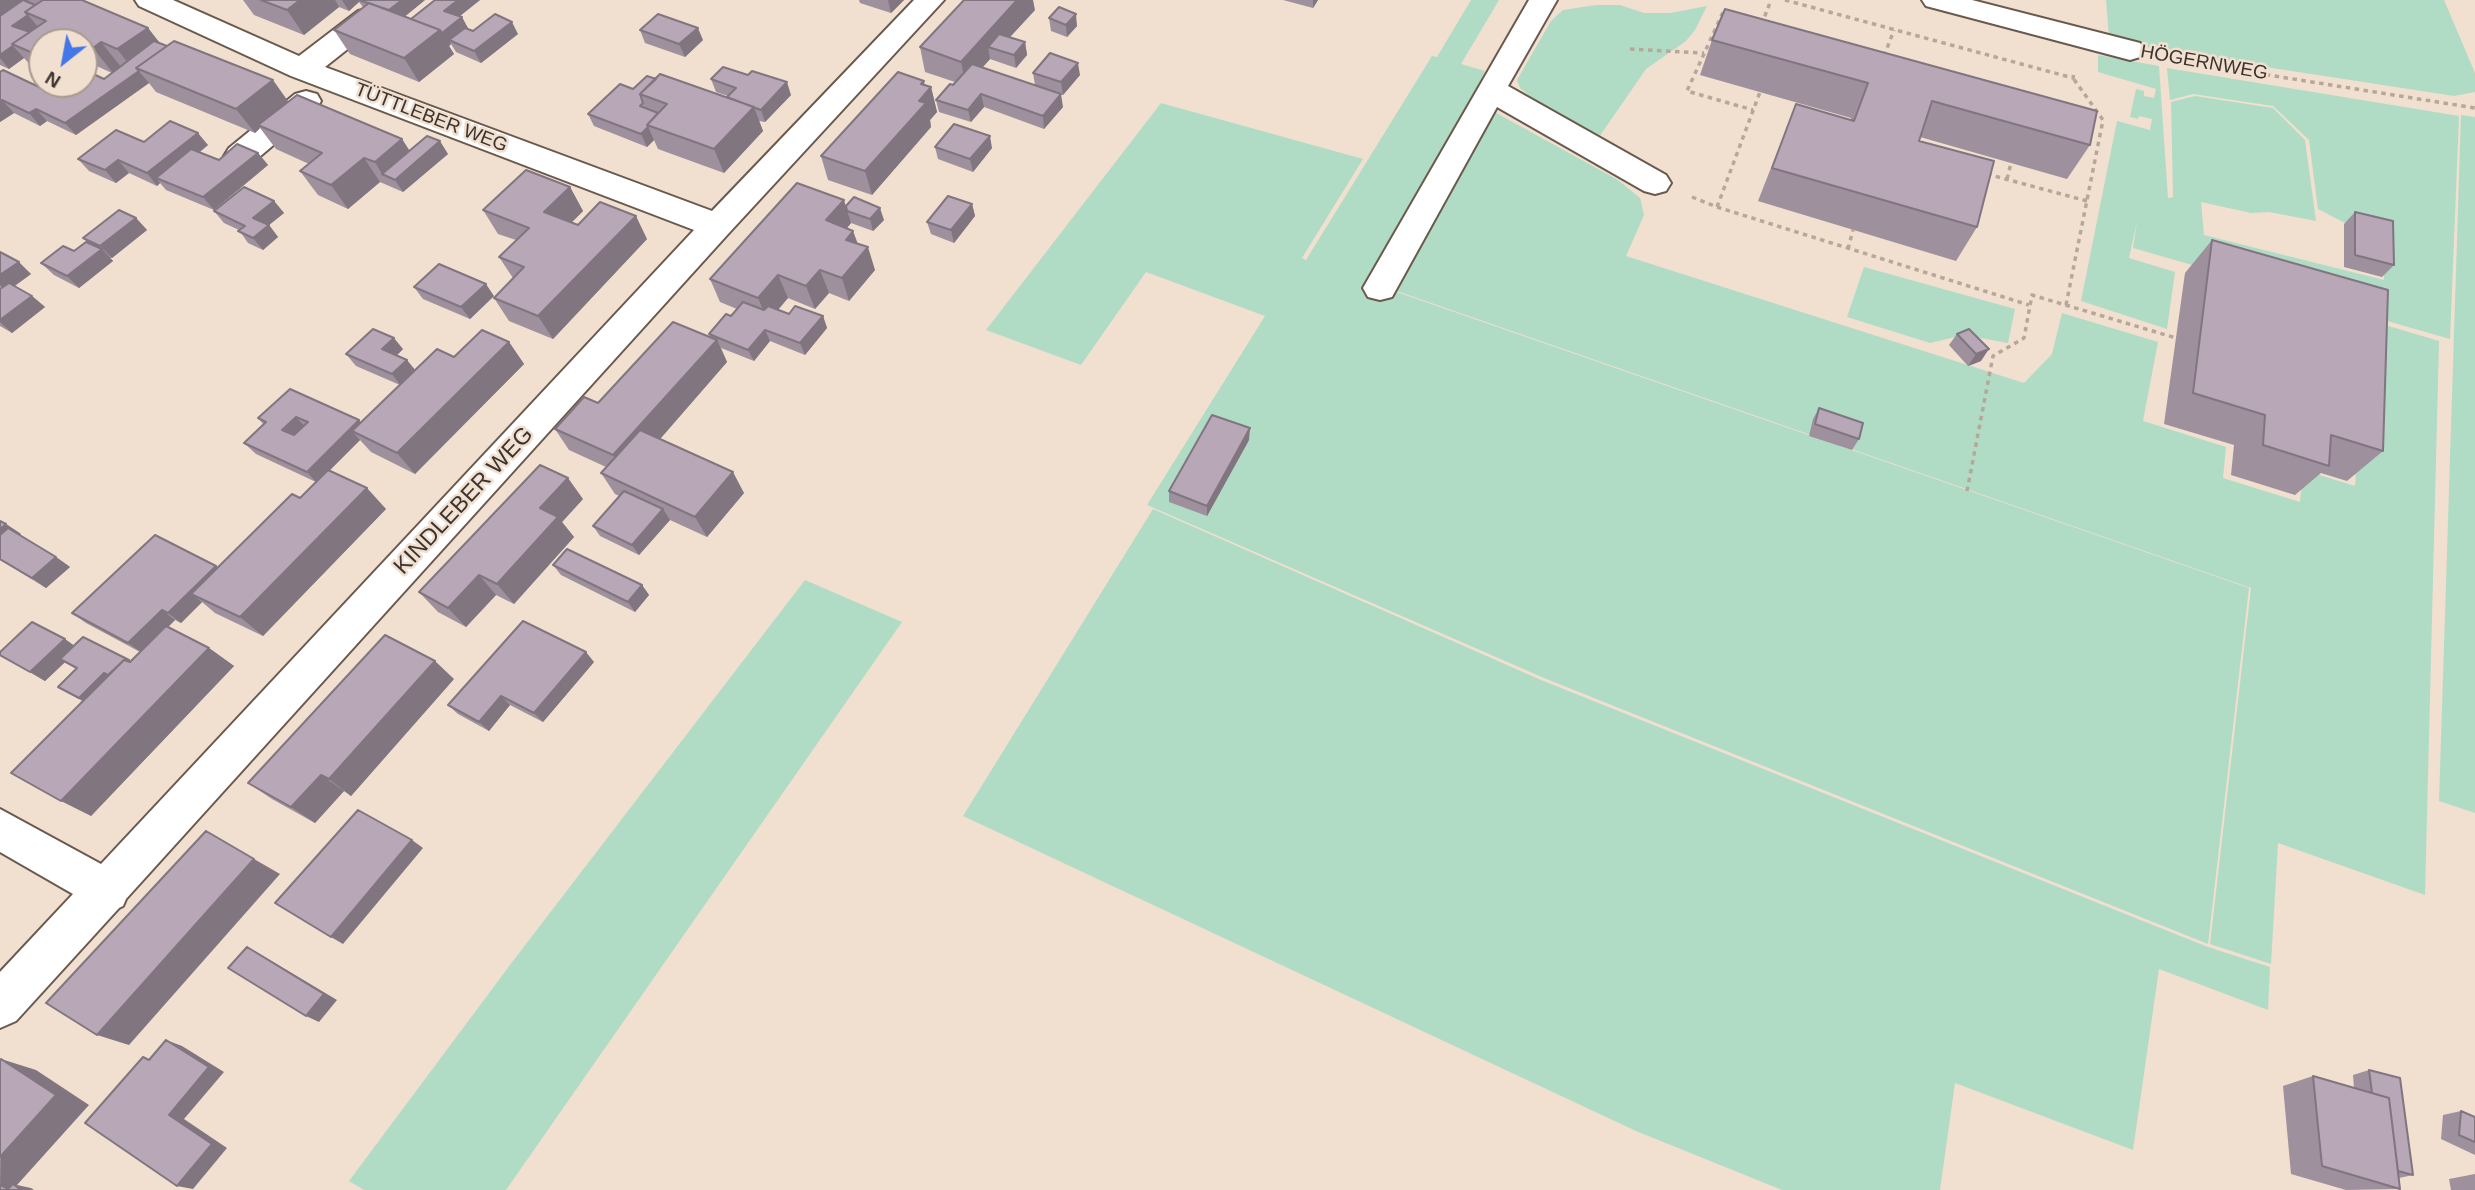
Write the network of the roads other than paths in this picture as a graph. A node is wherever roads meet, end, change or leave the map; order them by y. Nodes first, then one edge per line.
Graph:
1 (149, 0) edge
2 (930, 0) edge
3 (1543, 0) edge
4 (1936, 0) edge
5 (368, 18) edge
6 (2061, 33) junction
7 (2130, 50) road end
8 (302, 69) junction
9 (2074, 73) road end
10 (339, 83) junction
11 (1491, 90) junction
12 (252, 155) edge
13 (1655, 183) road end
14 (717, 226) junction
15 (1380, 288) dead end
16 (0, 829) edge
17 (108, 891) junction
18 (0, 1005) edge

1 - 8 street, TÜTTLEBER WEG
2 - 14 street, KINDLEBER WEG
3 - 11 street
4 - 6 street, HÖGERNWEG
5 - 8 street
6 - 7 street, HÖGERNWEG
6 - 9 street
8 - 10 street, TÜTTLEBER WEG
10 - 12 street
10 - 14 street, TÜTTLEBER WEG
11 - 13 street
11 - 15 street
14 - 17 street, KINDLEBER WEG
16 - 17 street
17 - 18 street, KINDLEBER WEG

